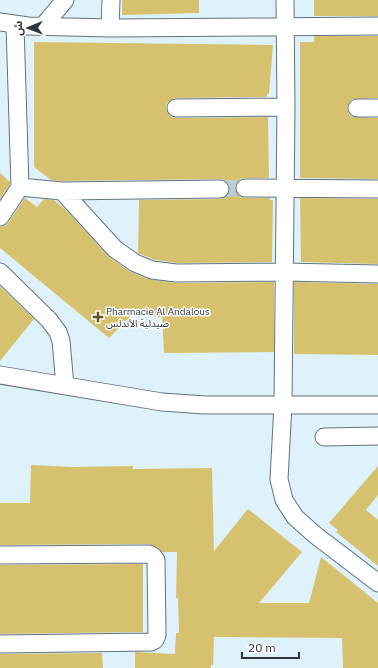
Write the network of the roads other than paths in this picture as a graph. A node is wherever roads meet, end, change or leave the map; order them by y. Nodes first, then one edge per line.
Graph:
1 (65, 0) edge
2 (111, 0) edge
3 (285, 0) edge
4 (8, 23) edge
5 (43, 26) junction
6 (378, 26) edge
7 (285, 27) junction
8 (110, 28) junction
9 (286, 107) junction
10 (176, 108) dead end
11 (357, 108) dead end
12 (378, 108) edge
13 (20, 187) junction
14 (220, 188) tunnel mouth
15 (245, 188) tunnel mouth
16 (285, 188) junction
17 (378, 189) edge
18 (62, 191) junction
19 (0, 217) edge
20 (0, 272) edge
21 (284, 272) junction
22 (378, 274) edge
23 (0, 375) edge
24 (65, 386) junction
25 (283, 405) junction
26 (378, 405) edge
27 (378, 436) edge
28 (324, 437) dead end
29 (0, 555) edge
30 (378, 583) edge
31 (0, 644) edge

1 - 5 street
2 - 8 street
3 - 7 street
4 - 5 street
4 - 13 street
5 - 8 street
6 - 7 street
7 - 8 street
7 - 9 street
9 - 10 street
9 - 16 street
11 - 12 street
13 - 18 street
13 - 19 street
14 - 18 street
15 - 16 street
16 - 17 street
16 - 21 street
18 - 21 street
20 - 24 street
21 - 22 street
21 - 25 street
23 - 24 street
24 - 25 street
25 - 26 street
25 - 30 street
27 - 28 street
29 - 31 street

